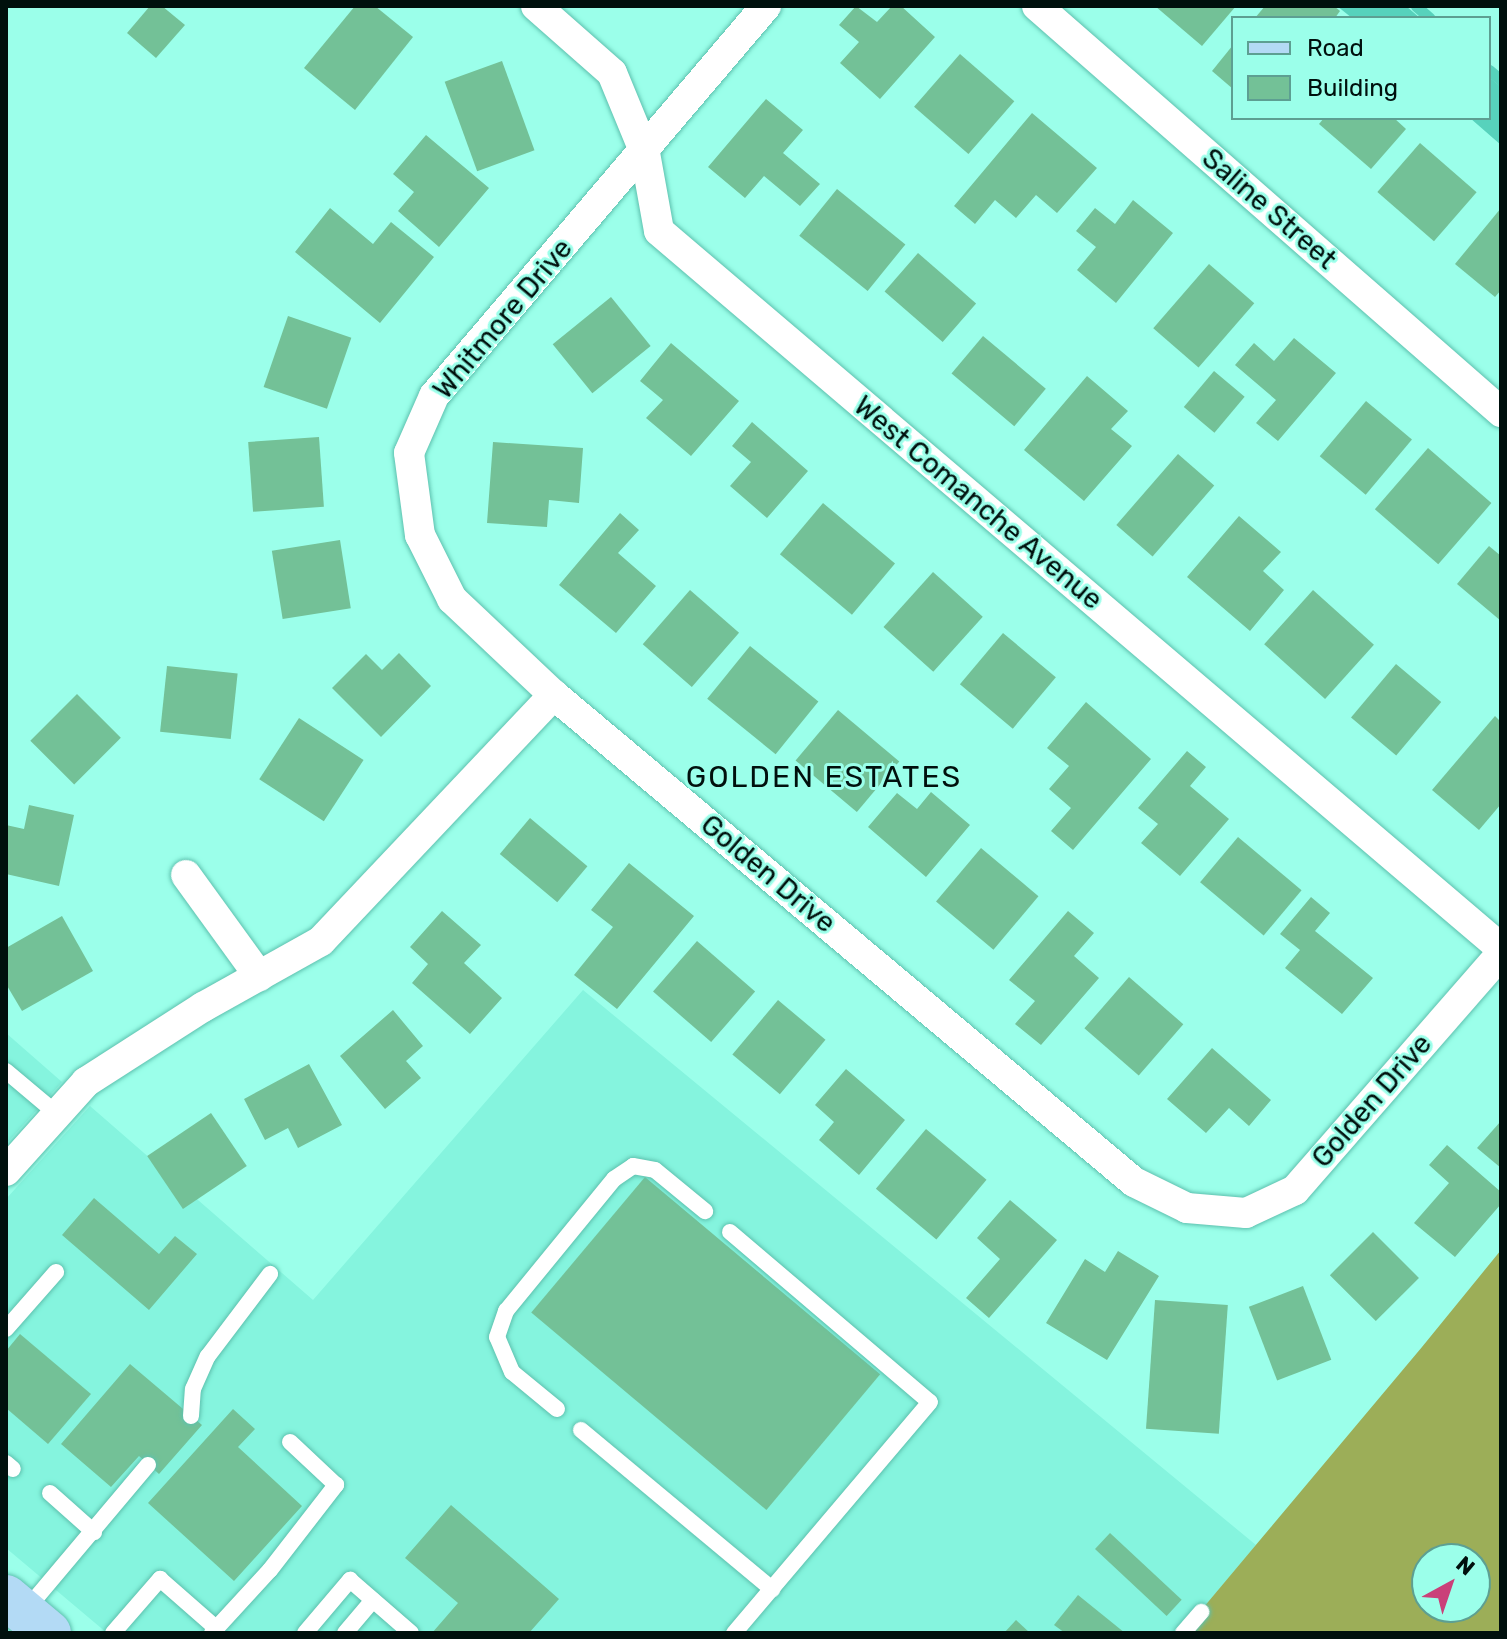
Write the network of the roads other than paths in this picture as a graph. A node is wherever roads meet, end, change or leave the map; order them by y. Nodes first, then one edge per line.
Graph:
1 (536, 6) edge
2 (766, 6) edge
3 (1037, 6) edge
4 (645, 153) junction
5 (1501, 412) edge
6 (554, 695) junction
7 (186, 875) dead end
8 (1501, 951) edge
9 (259, 976) junction
10 (6, 1071) edge
11 (57, 1114) junction
12 (6, 1171) edge
13 (705, 1211) dead end
14 (730, 1232) dead end
15 (56, 1272) dead end
16 (270, 1274) dead end
17 (6, 1329) edge
18 (557, 1409) dead end
19 (191, 1416) dead end
20 (581, 1430) dead end
21 (290, 1442) dead end
22 (148, 1465) dead end
23 (50, 1493) dead end
24 (94, 1532) junction
25 (772, 1589) junction
26 (373, 1600) junction
27 (1201, 1612) dead end
28 (26, 1614) edge
29 (214, 1631) edge
30 (403, 1631) edge
31 (113, 1633) edge
32 (305, 1633) edge
33 (345, 1633) edge
34 (734, 1633) edge
35 (1183, 1633) edge

1 - 4 street, West Comanche Avenue
2 - 4 street
3 - 5 street, Saline Street
4 - 6 street, Whitmore Drive
4 - 8 street, West Comanche Avenue
6 - 8 street, Golden Drive
6 - 9 street
7 - 9 street
9 - 11 street
10 - 11 lane
11 - 12 street
13 - 18 lane
14 - 25 lane
15 - 17 lane
16 - 19 lane
20 - 25 lane
21 - 29 lane
22 - 24 lane
23 - 24 lane
24 - 28 lane
25 - 34 lane
26 - 30 lane
26 - 32 lane
26 - 33 lane
27 - 35 lane
29 - 31 lane

